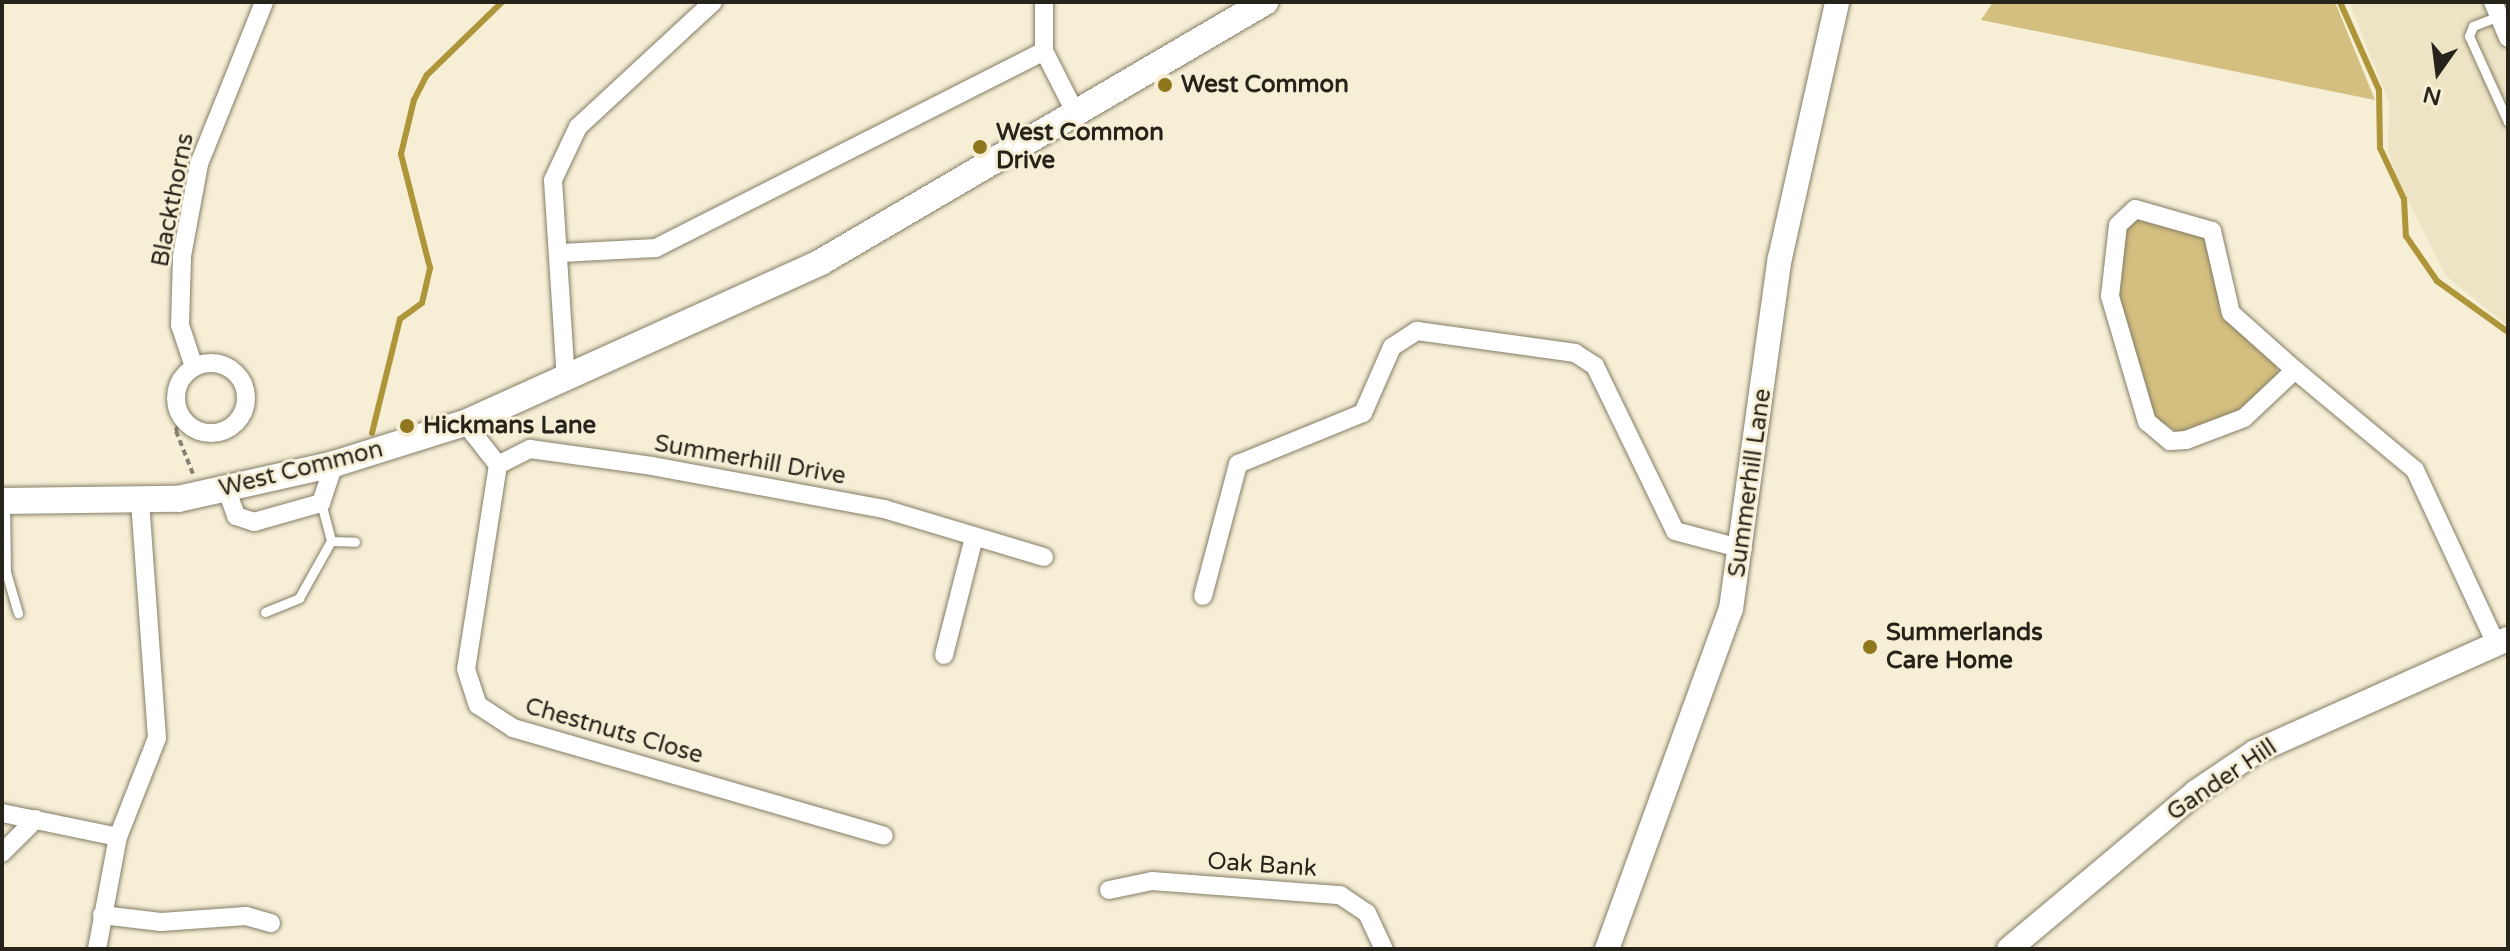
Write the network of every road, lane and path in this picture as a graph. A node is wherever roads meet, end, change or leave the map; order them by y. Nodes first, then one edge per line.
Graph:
1 (264, 2) edge
2 (713, 2) edge
3 (1044, 2) edge
4 (1265, 2) edge
5 (1837, 2) edge
6 (2502, 21) edge
7 (1044, 51) junction
8 (1073, 108) junction
9 (2508, 122) edge
10 (561, 253) junction
11 (194, 367) junction
12 (2295, 370) junction
13 (566, 381) junction
14 (181, 417) junction
15 (465, 423) junction
16 (334, 464) junction
17 (498, 465) junction
18 (226, 488) junction
19 (178, 499) junction
20 (4, 501) edge
21 (140, 503) junction
22 (321, 503) junction
23 (974, 537) junction
24 (331, 541) junction
25 (355, 542) dead end
26 (1743, 549) junction
27 (1044, 557) dead end
28 (1203, 596) dead end
29 (265, 612) dead end
30 (18, 613) dead end
31 (2502, 642) edge
32 (944, 655) dead end
33 (2, 813) edge
34 (36, 819) junction
35 (884, 836) dead end
36 (118, 837) junction
37 (2, 853) edge
38 (1109, 890) dead end
39 (102, 915) junction
40 (271, 923) dead end
41 (97, 949) edge
42 (1384, 949) edge
43 (1607, 949) edge
44 (2009, 949) edge

1 - 11 street, Blackthorns
2 - 10 street
3 - 7 street
4 - 8 main road, West Common
5 - 26 street, Summerhill Lane
6 - 9 lane
7 - 8 street
7 - 10 street
8 - 13 main road, West Common
10 - 13 street
11 - 14 street
11 - 14 street
12 - 12 street
12 - 31 street
13 - 15 main road, West Common
14 - 19 path
15 - 16 main road, West Common
15 - 17 street
16 - 18 main road, West Common
16 - 22 street
17 - 23 street, Summerhill Drive
17 - 35 street, Chestnuts Close
18 - 19 main road, West Common
18 - 22 street
19 - 21 main road, West Common
20 - 21 main road, West Common
20 - 30 lane
21 - 36 street
22 - 24 lane
23 - 27 street, Summerhill Drive
23 - 32 street
24 - 25 lane
24 - 29 lane
26 - 28 street
26 - 43 street, Summerhill Lane
31 - 44 street, Gander Hill
33 - 34 street
34 - 36 street
34 - 37 street
36 - 39 street
38 - 42 street, Oak Bank
39 - 40 street
39 - 41 street

